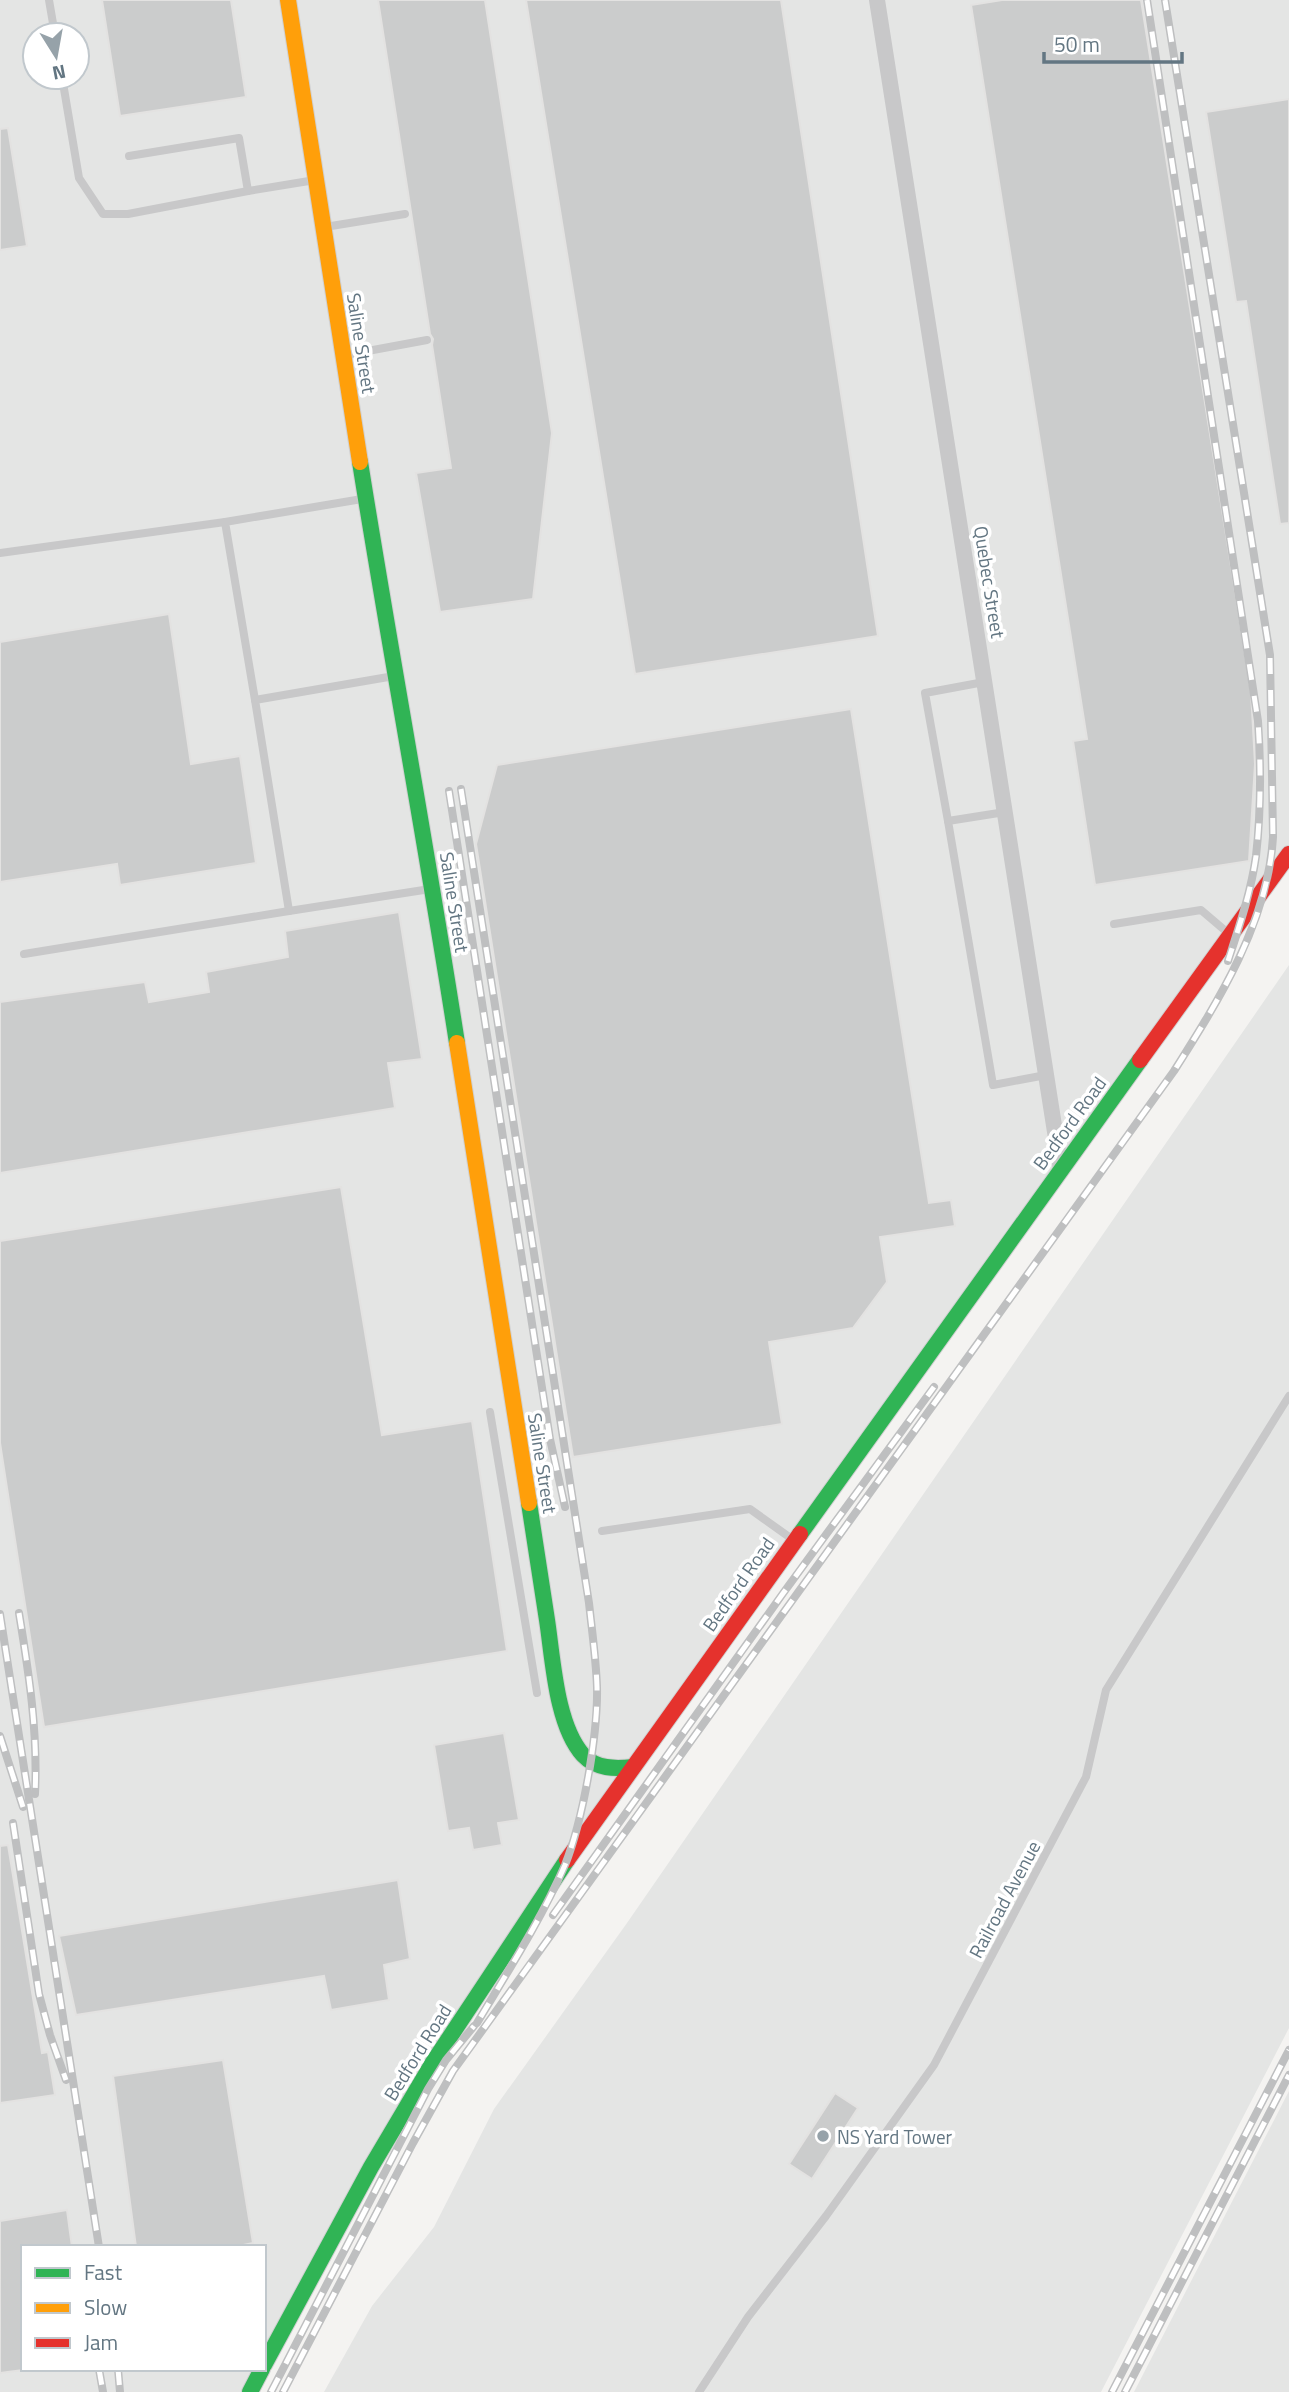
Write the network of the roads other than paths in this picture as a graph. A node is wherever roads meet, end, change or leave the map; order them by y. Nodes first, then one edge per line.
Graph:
1 (49, 0) edge
2 (288, 0) edge
3 (877, 0) edge
4 (53, 21) edge
5 (64, 91) edge
6 (129, 156) dead end
7 (315, 180) junction
8 (248, 191) junction
9 (405, 214) dead end
10 (322, 227) junction
11 (427, 340) dead end
12 (343, 356) junction
13 (366, 498) junction
14 (225, 522) junction
15 (0, 553) edge
16 (394, 676) junction
17 (984, 682) junction
18 (255, 700) junction
19 (1004, 811) junction
20 (948, 821) junction
21 (1289, 854) edge
22 (433, 889) junction
23 (289, 911) junction
24 (1114, 925) dead end
25 (1230, 935) junction
26 (24, 954) dead end
27 (1046, 1075) junction
28 (1061, 1170) junction
29 (1289, 1396) edge
30 (490, 1412) dead end
31 (530, 1513) junction
32 (508, 1517) junction
33 (602, 1531) dead end
34 (794, 1541) junction
35 (537, 1693) dead end
36 (633, 1768) junction
37 (266, 2361) edge
38 (261, 2371) edge
39 (250, 2392) edge
40 (699, 2392) edge

1 - 4 lane
2 - 7 street, Saline Street
3 - 17 street, Quebec Street
5 - 8 lane
6 - 8 lane
7 - 8 lane
7 - 10 street, Saline Street
9 - 10 lane
10 - 12 street, Saline Street
11 - 12 lane
12 - 13 street, Saline Street
13 - 14 lane
13 - 16 street, Saline Street
14 - 15 lane
14 - 18 lane
16 - 18 lane
16 - 22 street, Saline Street
17 - 19 street, Quebec Street
17 - 20 lane
18 - 23 lane
19 - 20 lane
19 - 27 street, Quebec Street
20 - 27 lane
21 - 25 street, Bedford Road
22 - 23 lane
22 - 31 street, Saline Street
23 - 26 lane
24 - 25 lane
25 - 28 street, Bedford Road
27 - 28 street, Quebec Street
28 - 34 street, Bedford Road
29 - 40 lane, Railroad Avenue
30 - 32 lane
31 - 32 lane
31 - 36 street, Saline Street
32 - 35 lane
33 - 34 lane
34 - 36 street, Bedford Road
36 - 37 street, Bedford Road
38 - 39 street, Bedford Road

